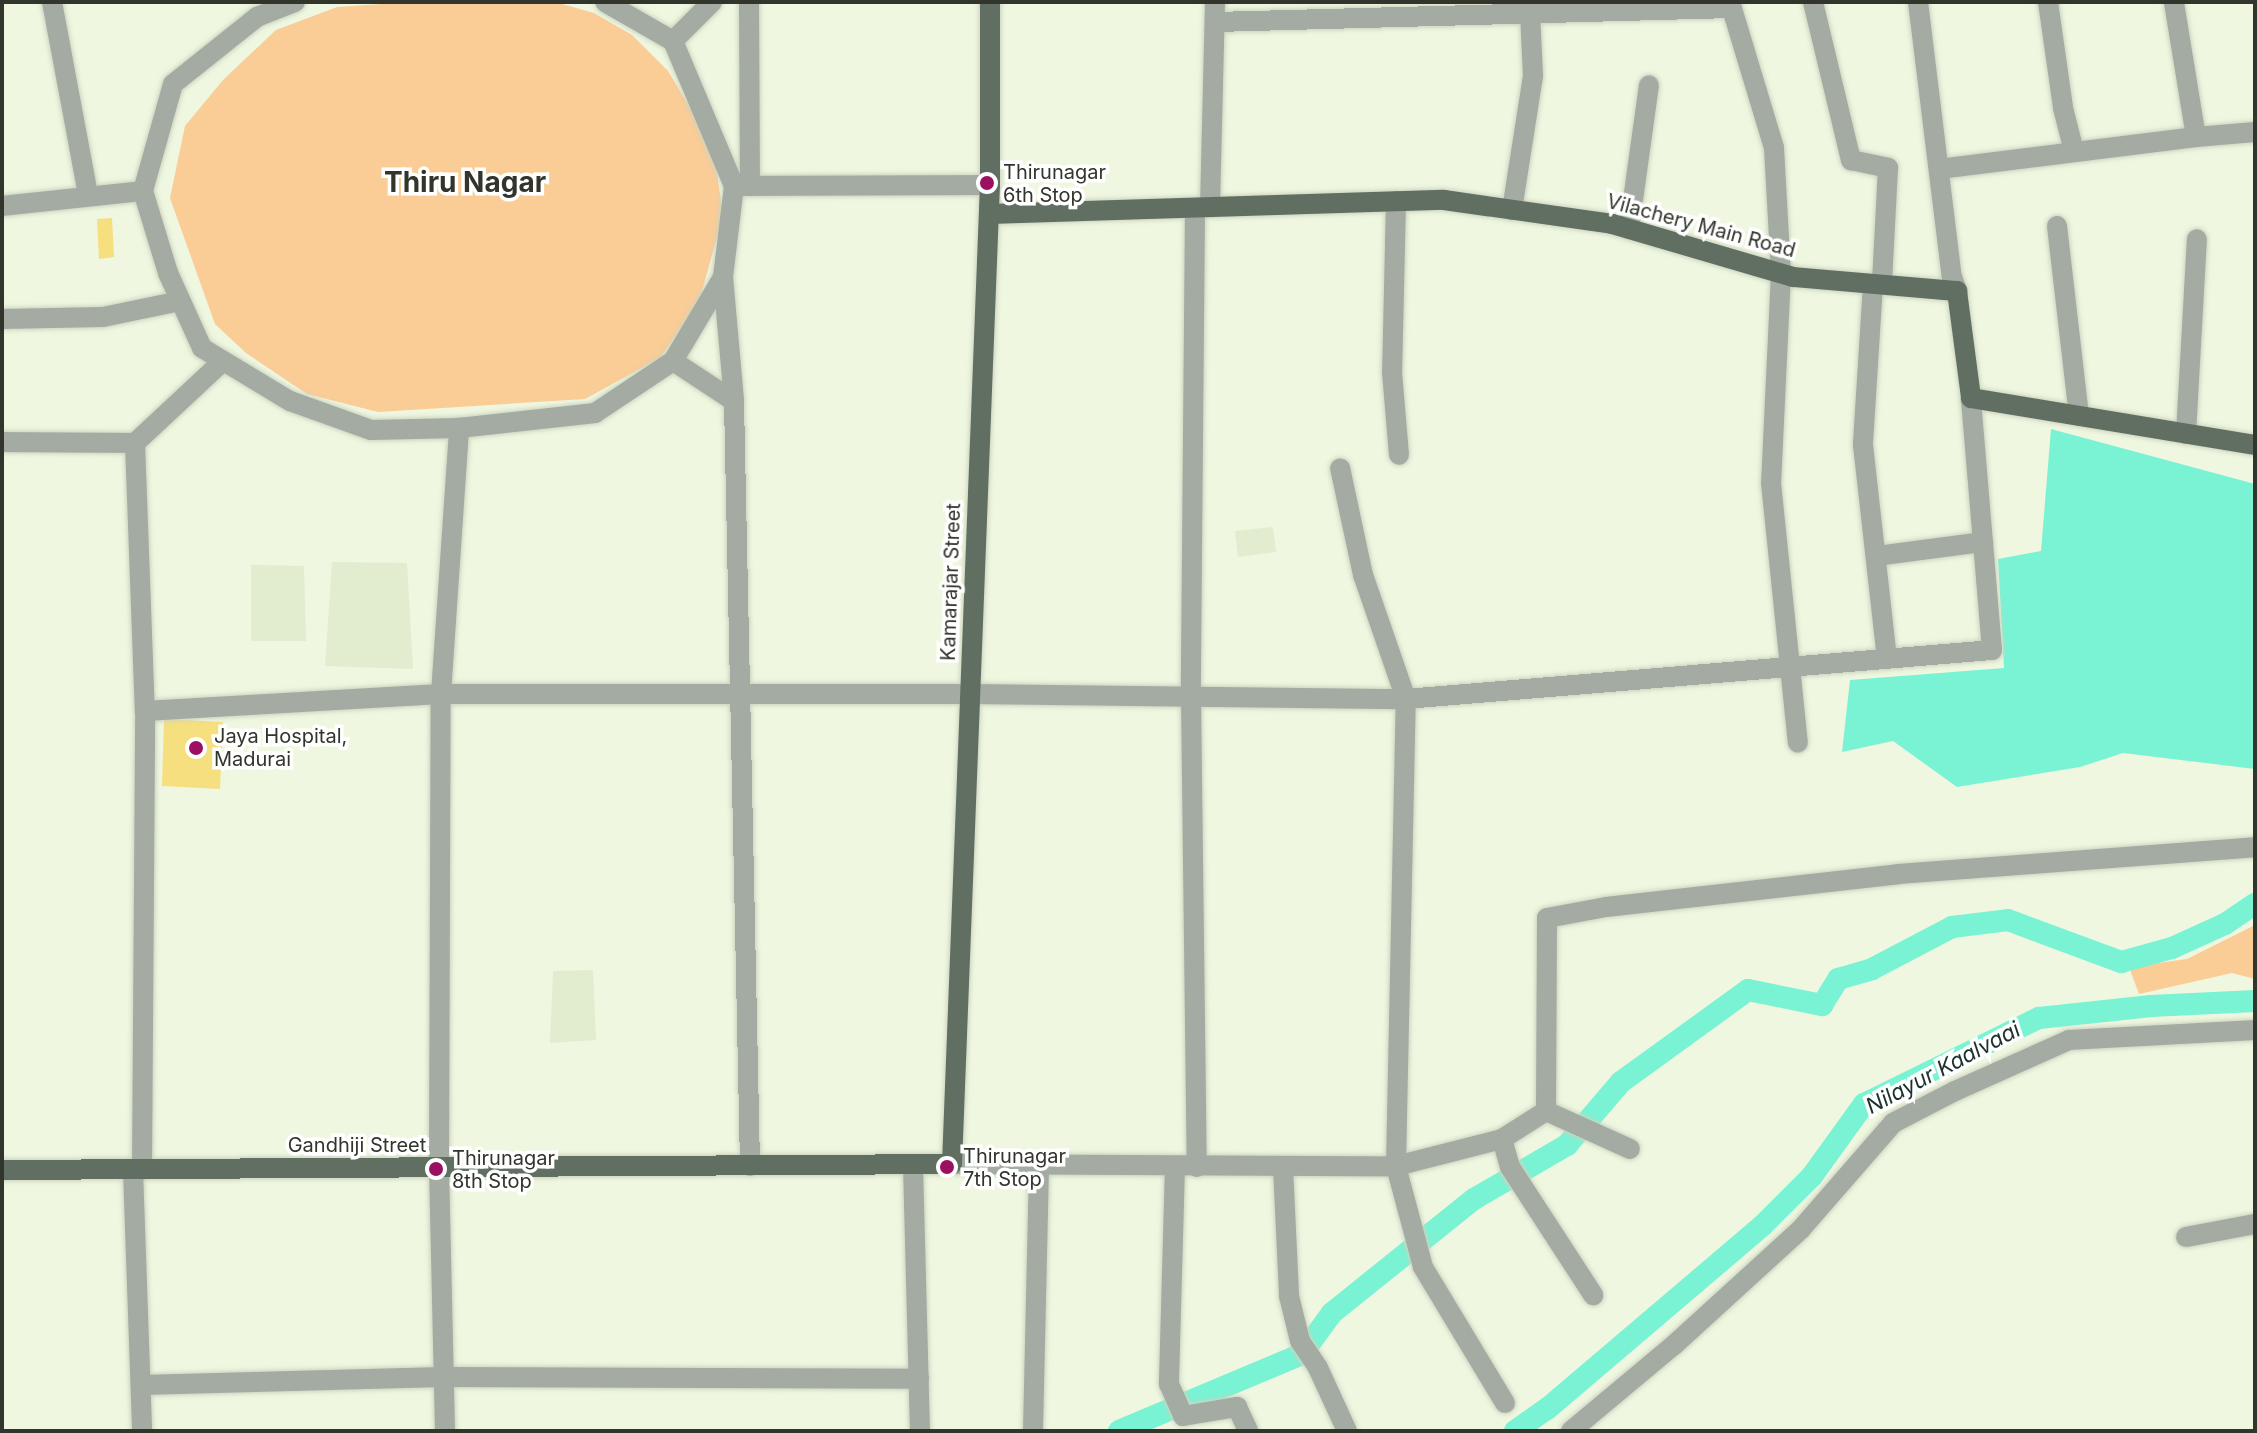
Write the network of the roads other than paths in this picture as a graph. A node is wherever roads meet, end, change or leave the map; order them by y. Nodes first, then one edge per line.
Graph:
1 (52, 2) edge
2 (295, 2) edge
3 (605, 2) edge
4 (712, 2) edge
5 (749, 2) edge
6 (990, 2) edge
7 (1813, 2) edge
8 (1918, 2) edge
9 (2048, 2) edge
10 (2174, 2) edge
11 (1731, 5) edge
12 (1574, 7) edge
13 (1215, 12) edge
14 (1530, 13) junction
15 (673, 41) junction
16 (1649, 85) dead end
17 (2255, 132) edge
18 (2196, 137) junction
19 (2074, 151) junction
20 (1939, 169) junction
21 (990, 185) junction
22 (742, 186) junction
23 (143, 191) junction
24 (88, 195) junction
25 (1396, 201) junction
26 (2, 206) edge
27 (1202, 207) junction
28 (1512, 210) junction
29 (989, 214) junction
30 (2057, 226) dead end
31 (1629, 229) junction
32 (2197, 239) dead end
33 (1781, 273) junction
34 (723, 277) junction
35 (1878, 284) junction
36 (1957, 291) junction
37 (180, 301) junction
38 (2, 319) edge
39 (223, 361) junction
40 (673, 361) junction
41 (1971, 398) junction
42 (734, 401) junction
43 (2079, 416) junction
44 (459, 428) junction
45 (2186, 434) junction
46 (2, 442) edge
47 (135, 443) junction
48 (2255, 445) edge
49 (1399, 455) dead end
50 (1340, 468) dead end
51 (1983, 542) junction
52 (1876, 556) junction
53 (1887, 658) junction
54 (1790, 666) junction
55 (441, 694) junction
56 (742, 694) junction
57 (970, 694) junction
58 (1191, 696) junction
59 (1406, 699) junction
60 (145, 711) junction
61 (1798, 743) dead end
62 (2255, 847) edge
63 (2255, 1030) edge
64 (1546, 1111) junction
65 (1502, 1139) junction
66 (1630, 1149) dead end
67 (952, 1164) junction
68 (913, 1165) junction
69 (750, 1166) junction
70 (1175, 1166) junction
71 (1396, 1166) junction
72 (1039, 1167) junction
73 (1197, 1167) junction
74 (1283, 1167) junction
75 (439, 1168) junction
76 (2, 1170) edge
77 (138, 1170) junction
78 (2255, 1224) edge
79 (2186, 1237) dead end
80 (1593, 1295) dead end
81 (443, 1377) junction
82 (919, 1379) junction
83 (141, 1385) junction
84 (1505, 1403) dead end
85 (142, 1431) edge
86 (445, 1431) edge
87 (920, 1431) edge
88 (1033, 1431) edge
89 (1248, 1431) edge
90 (1347, 1431) edge
91 (1571, 1431) edge

1 - 24 street
2 - 23 street
3 - 15 street
4 - 15 street
5 - 22 street
6 - 21 main road, Kamarajar Street
7 - 35 street
8 - 20 street
9 - 19 street
10 - 18 street
11 - 12 street
11 - 33 street
12 - 14 street
13 - 14 street
13 - 27 street
14 - 28 street
15 - 22 street
16 - 31 street
17 - 18 street
18 - 19 street
19 - 20 street
20 - 36 street
21 - 22 street
21 - 29 main road, Kamarajar Street
22 - 34 street
23 - 24 street
23 - 37 street
24 - 26 street
25 - 27 main road, Vilachery Main Road
25 - 28 main road, Vilachery Main Road
25 - 49 street
27 - 29 main road, Vilachery Main Road
27 - 58 street
28 - 31 main road, Vilachery Main Road
29 - 57 main road, Kamarajar Street
30 - 43 street
31 - 33 main road, Vilachery Main Road
32 - 45 street
33 - 35 main road, Vilachery Main Road
33 - 54 street
34 - 40 street
34 - 42 street
35 - 36 main road, Vilachery Main Road
35 - 52 street
36 - 41 main road
37 - 38 street
37 - 39 street
39 - 44 street
39 - 47 street
40 - 42 street
40 - 44 street
41 - 43 main road
41 - 51 street
42 - 56 street
43 - 45 main road
44 - 55 street
45 - 48 main road
46 - 47 street
47 - 60 street
50 - 59 street
51 - 52 street
51 - 53 street
52 - 53 street
53 - 54 street
54 - 59 street
54 - 61 street
55 - 56 street
55 - 60 street
55 - 75 street
56 - 57 street
56 - 69 street
57 - 58 street
57 - 67 main road, Kamarajar Street
58 - 59 street
58 - 73 street
59 - 71 street
60 - 77 street
62 - 64 street
63 - 91 street
64 - 65 street
64 - 66 street
65 - 71 street
65 - 80 street
67 - 68 main road, Gandhiji Street
67 - 72 street
68 - 69 main road, Gandhiji Street
68 - 82 street
69 - 75 main road, Gandhiji Street
70 - 72 street
70 - 73 street
70 - 89 street
71 - 74 street
71 - 84 street
72 - 88 street
73 - 74 street
74 - 90 street
75 - 77 main road, Gandhiji Street
75 - 81 street
76 - 77 main road, Gandhiji Street
77 - 83 street
78 - 79 street
81 - 82 street
81 - 83 street
81 - 86 street
82 - 87 street
83 - 85 street

